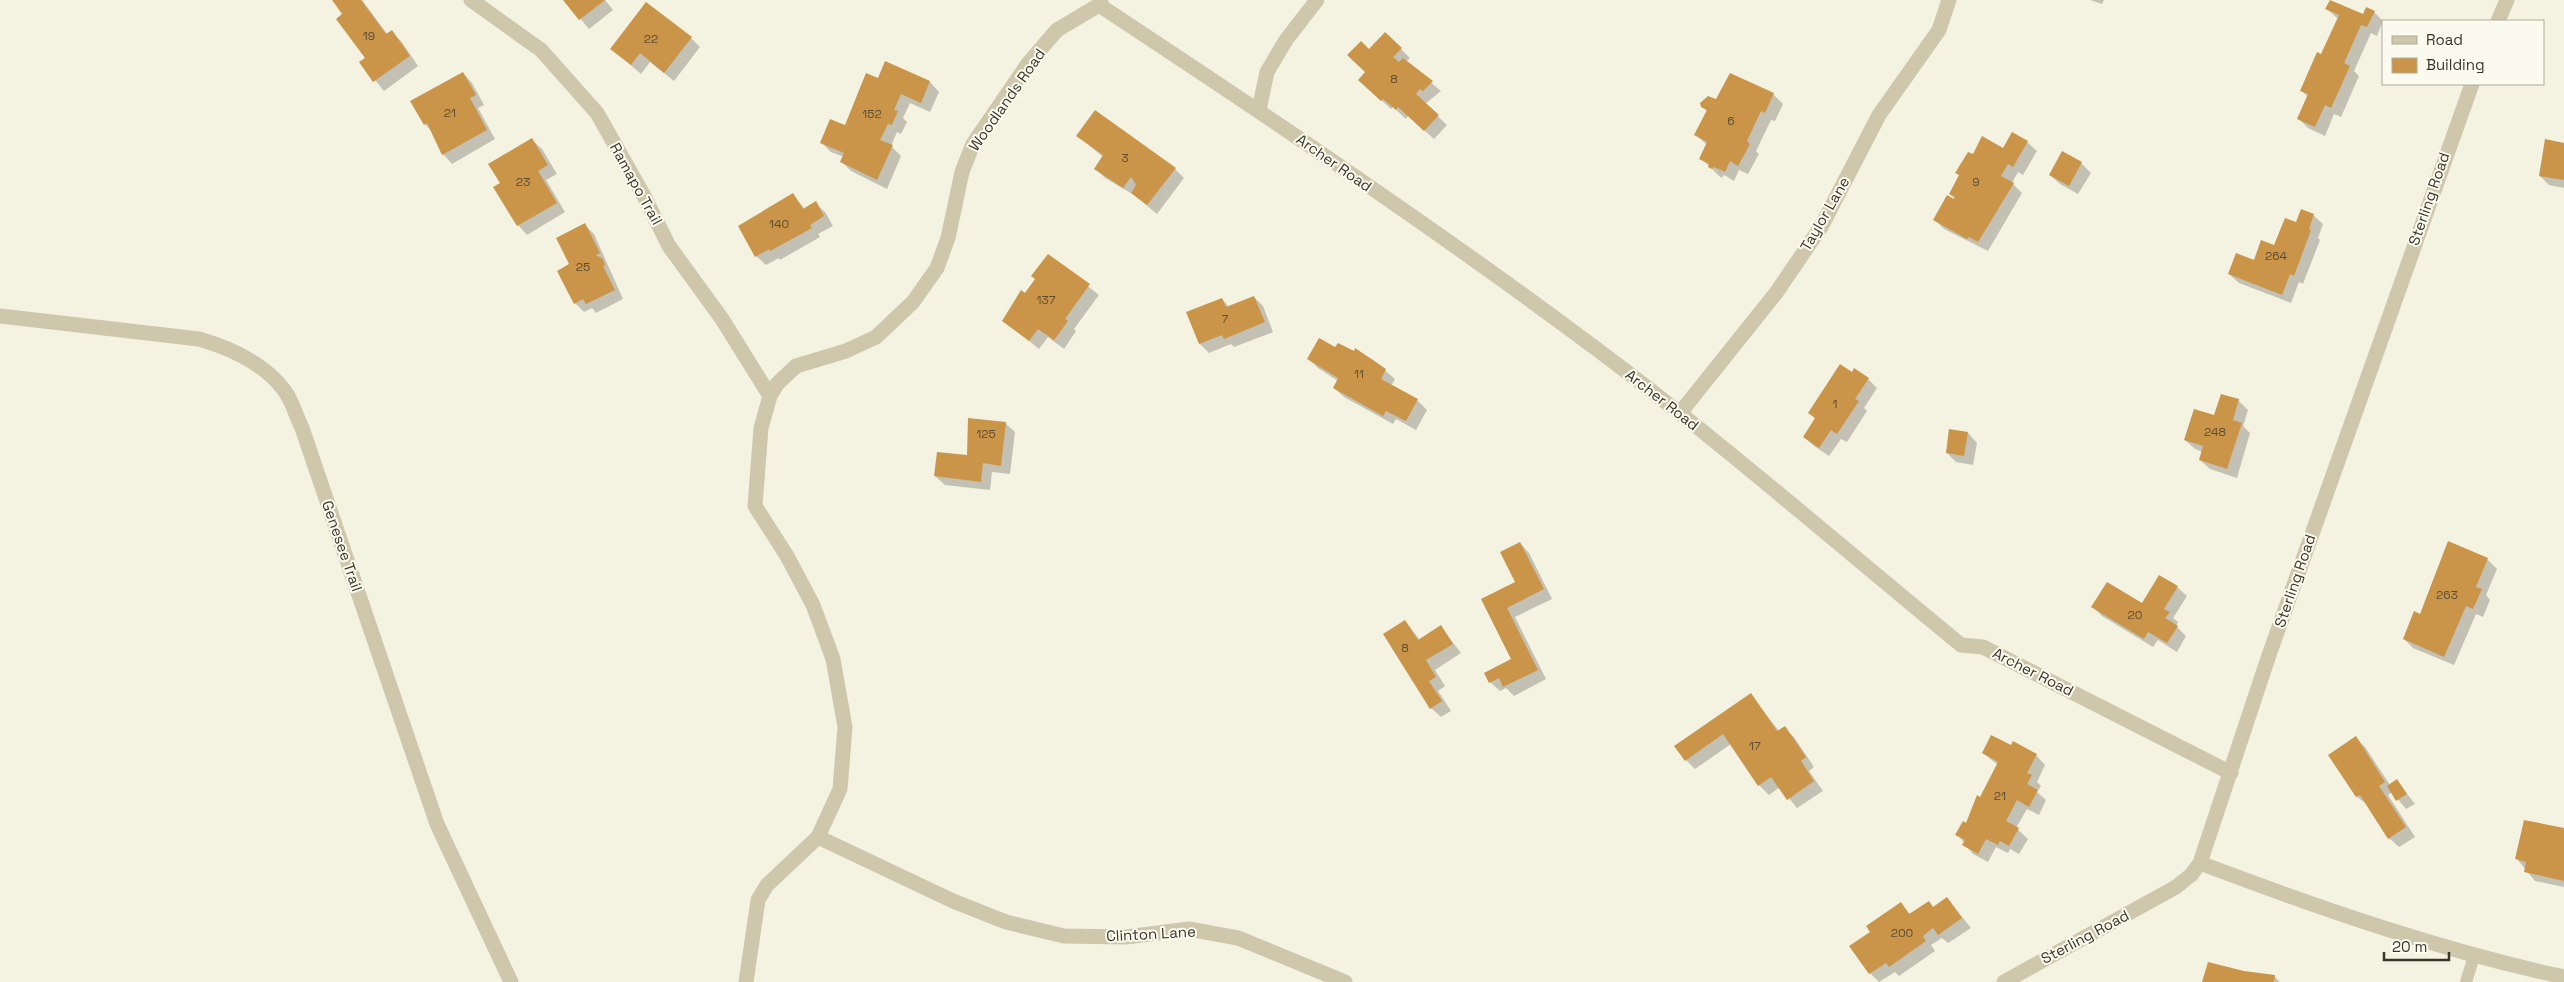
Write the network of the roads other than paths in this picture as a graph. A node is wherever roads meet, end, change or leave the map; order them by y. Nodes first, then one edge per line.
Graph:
1 (471, 0) edge
2 (1317, 0) edge
3 (1949, 0) edge
4 (2506, 0) edge
5 (1100, 2) edge
6 (2498, 20) edge
7 (2472, 85) edge
8 (1259, 110) junction
9 (0, 316) edge
10 (770, 396) junction
11 (1680, 413) junction
12 (2231, 774) junction
13 (818, 837) junction
14 (2200, 862) junction
15 (2474, 956) junction
16 (2564, 977) edge
17 (511, 982) edge
18 (746, 982) edge
19 (1345, 982) edge
20 (2004, 982) edge
21 (2466, 982) edge

1 - 10 street, Ramapo Trail
2 - 8 street
3 - 11 street, Taylor Lane
4 - 6 street
5 - 8 street, Archer Road
5 - 10 street, Woodlands Road
7 - 12 street, Sterling Road
8 - 11 street, Archer Road
9 - 17 street, Genesee Trail
10 - 13 street, Woodlands Road
11 - 12 street, Archer Road
12 - 14 street, Sterling Road
13 - 18 street, Woodlands Road
13 - 19 street, Clinton Lane
14 - 15 street
14 - 20 street, Sterling Road
15 - 16 street
15 - 21 lane

